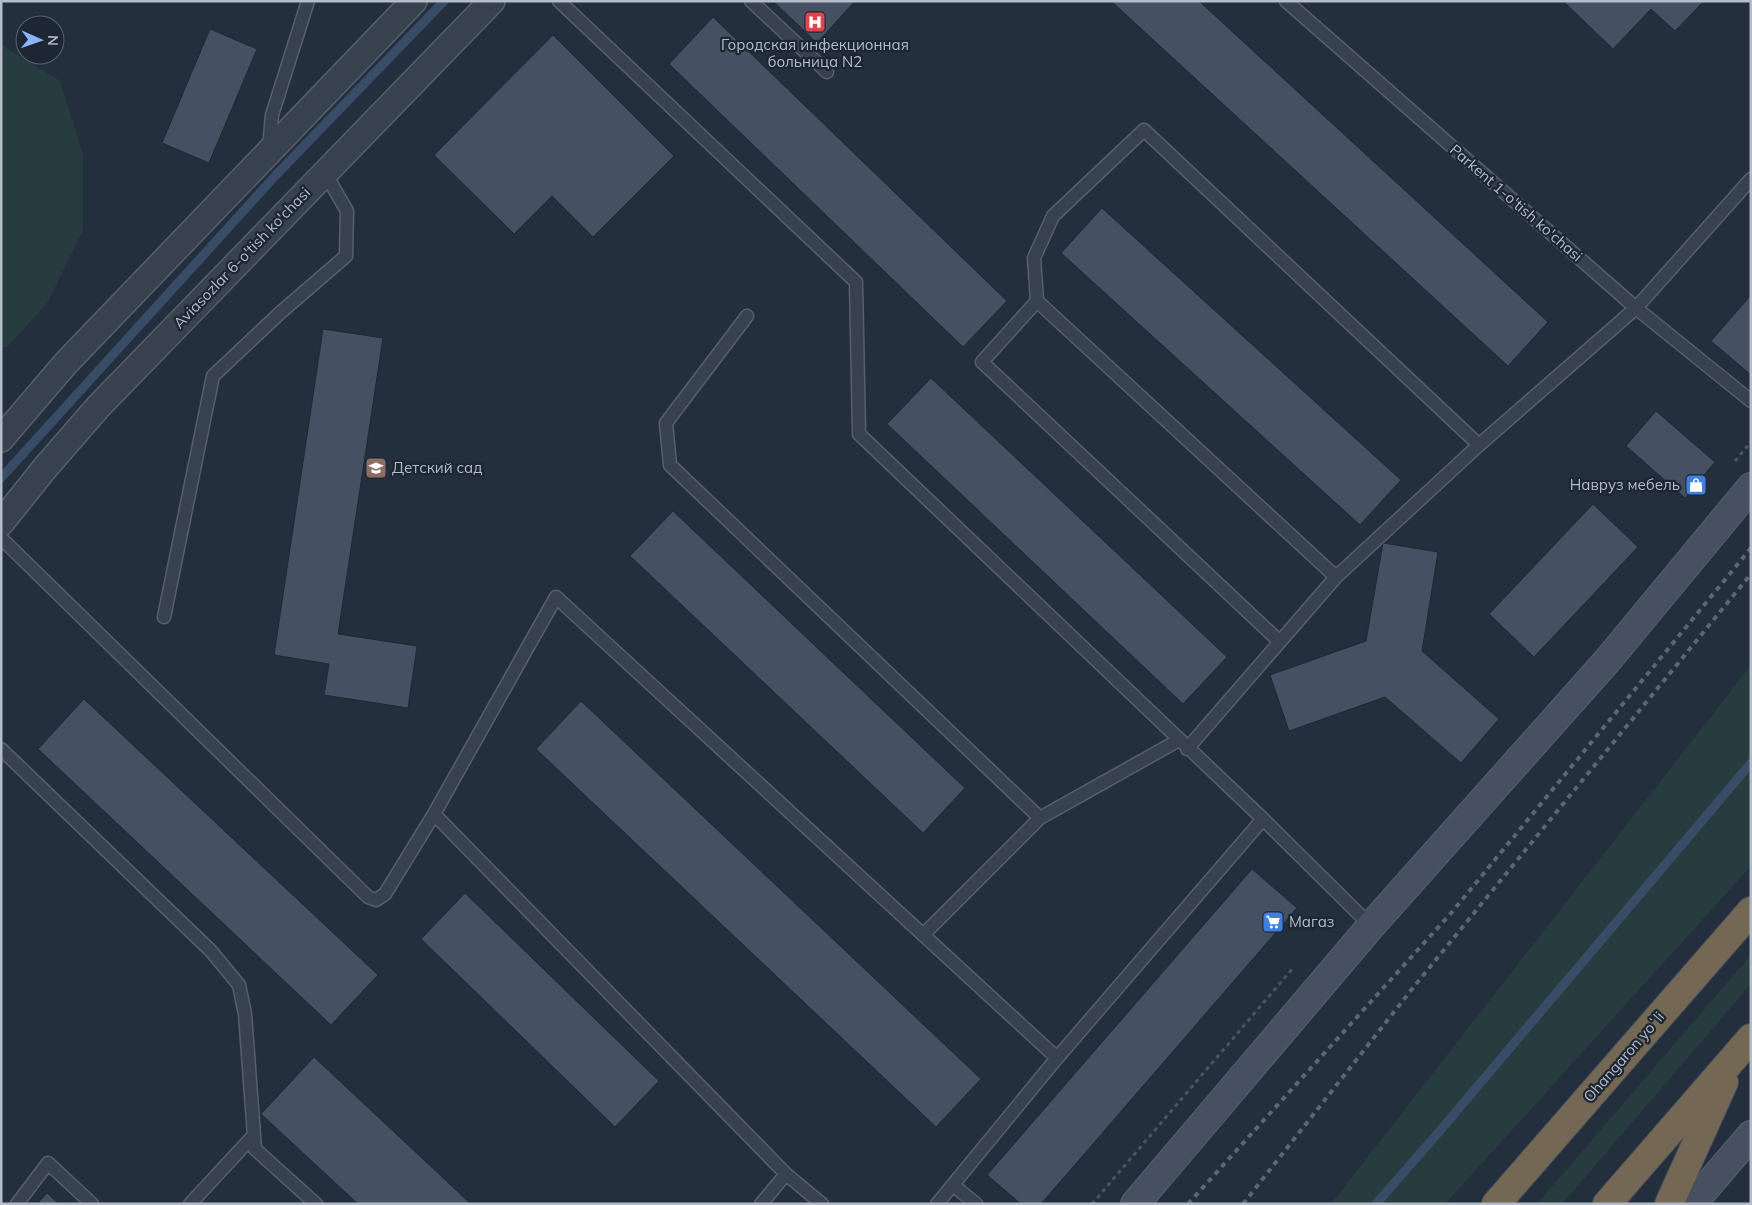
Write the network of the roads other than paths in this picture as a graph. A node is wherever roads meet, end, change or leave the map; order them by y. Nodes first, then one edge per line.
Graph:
1 (308, 1) edge
2 (414, 1) edge
3 (492, 1) edge
4 (559, 1) edge
5 (751, 1) edge
6 (1286, 1) edge
7 (827, 72) dead end
8 (269, 153) junction
9 (325, 173) junction
10 (1751, 179) edge
11 (1037, 301) junction
12 (1636, 308) junction
13 (747, 316) dead end
14 (1751, 401) edge
15 (1, 439) edge
16 (1480, 445) junction
17 (1751, 487) edge
18 (1, 523) edge
19 (1, 538) edge
20 (1336, 577) junction
21 (164, 617) dead end
22 (1279, 641) junction
23 (1183, 745) junction
24 (1, 749) edge
25 (434, 814) junction
26 (1040, 818) junction
27 (1263, 820) junction
28 (1751, 911) edge
29 (1371, 926) junction
30 (923, 935) junction
31 (1743, 1046) edge
32 (1057, 1058) junction
33 (254, 1135) junction
34 (1751, 1135) edge
35 (786, 1174) junction
36 (953, 1185) junction
37 (1697, 1194) edge
38 (17, 1204) edge
39 (92, 1204) edge
40 (190, 1204) edge
41 (316, 1204) edge
42 (762, 1204) edge
43 (822, 1204) edge
44 (937, 1204) edge
45 (976, 1204) edge
46 (1135, 1204) edge
47 (1496, 1204) edge
48 (1607, 1204) edge
49 (1669, 1204) edge

1 - 8 lane
2 - 8 street
3 - 9 street, Aviasozlar 6-o'tish ko'chasi
4 - 23 lane
5 - 7 lane
6 - 12 lane, Parkent 1-o'tish ko'chasi
8 - 15 street
9 - 18 street, Aviasozlar 6-o'tish ko'chasi
9 - 21 lane
10 - 12 lane
11 - 16 lane
11 - 20 lane
11 - 22 lane
12 - 14 lane, Parkent 1-o'tish ko'chasi
12 - 16 lane
13 - 26 lane
16 - 20 lane
17 - 29 street
19 - 25 lane
20 - 22 lane
22 - 23 lane
23 - 26 lane
23 - 27 lane
24 - 33 lane
25 - 30 lane
25 - 35 lane
26 - 30 lane
27 - 29 lane
27 - 32 lane
28 - 47 highway, Ohangaron yoʻli
29 - 46 street
30 - 32 lane
31 - 37 highway
31 - 48 highway
32 - 36 lane
33 - 40 lane
33 - 41 lane
34 - 37 street
35 - 42 lane
35 - 43 lane
36 - 44 lane
36 - 45 lane
37 - 49 highway
38 - 39 lane

